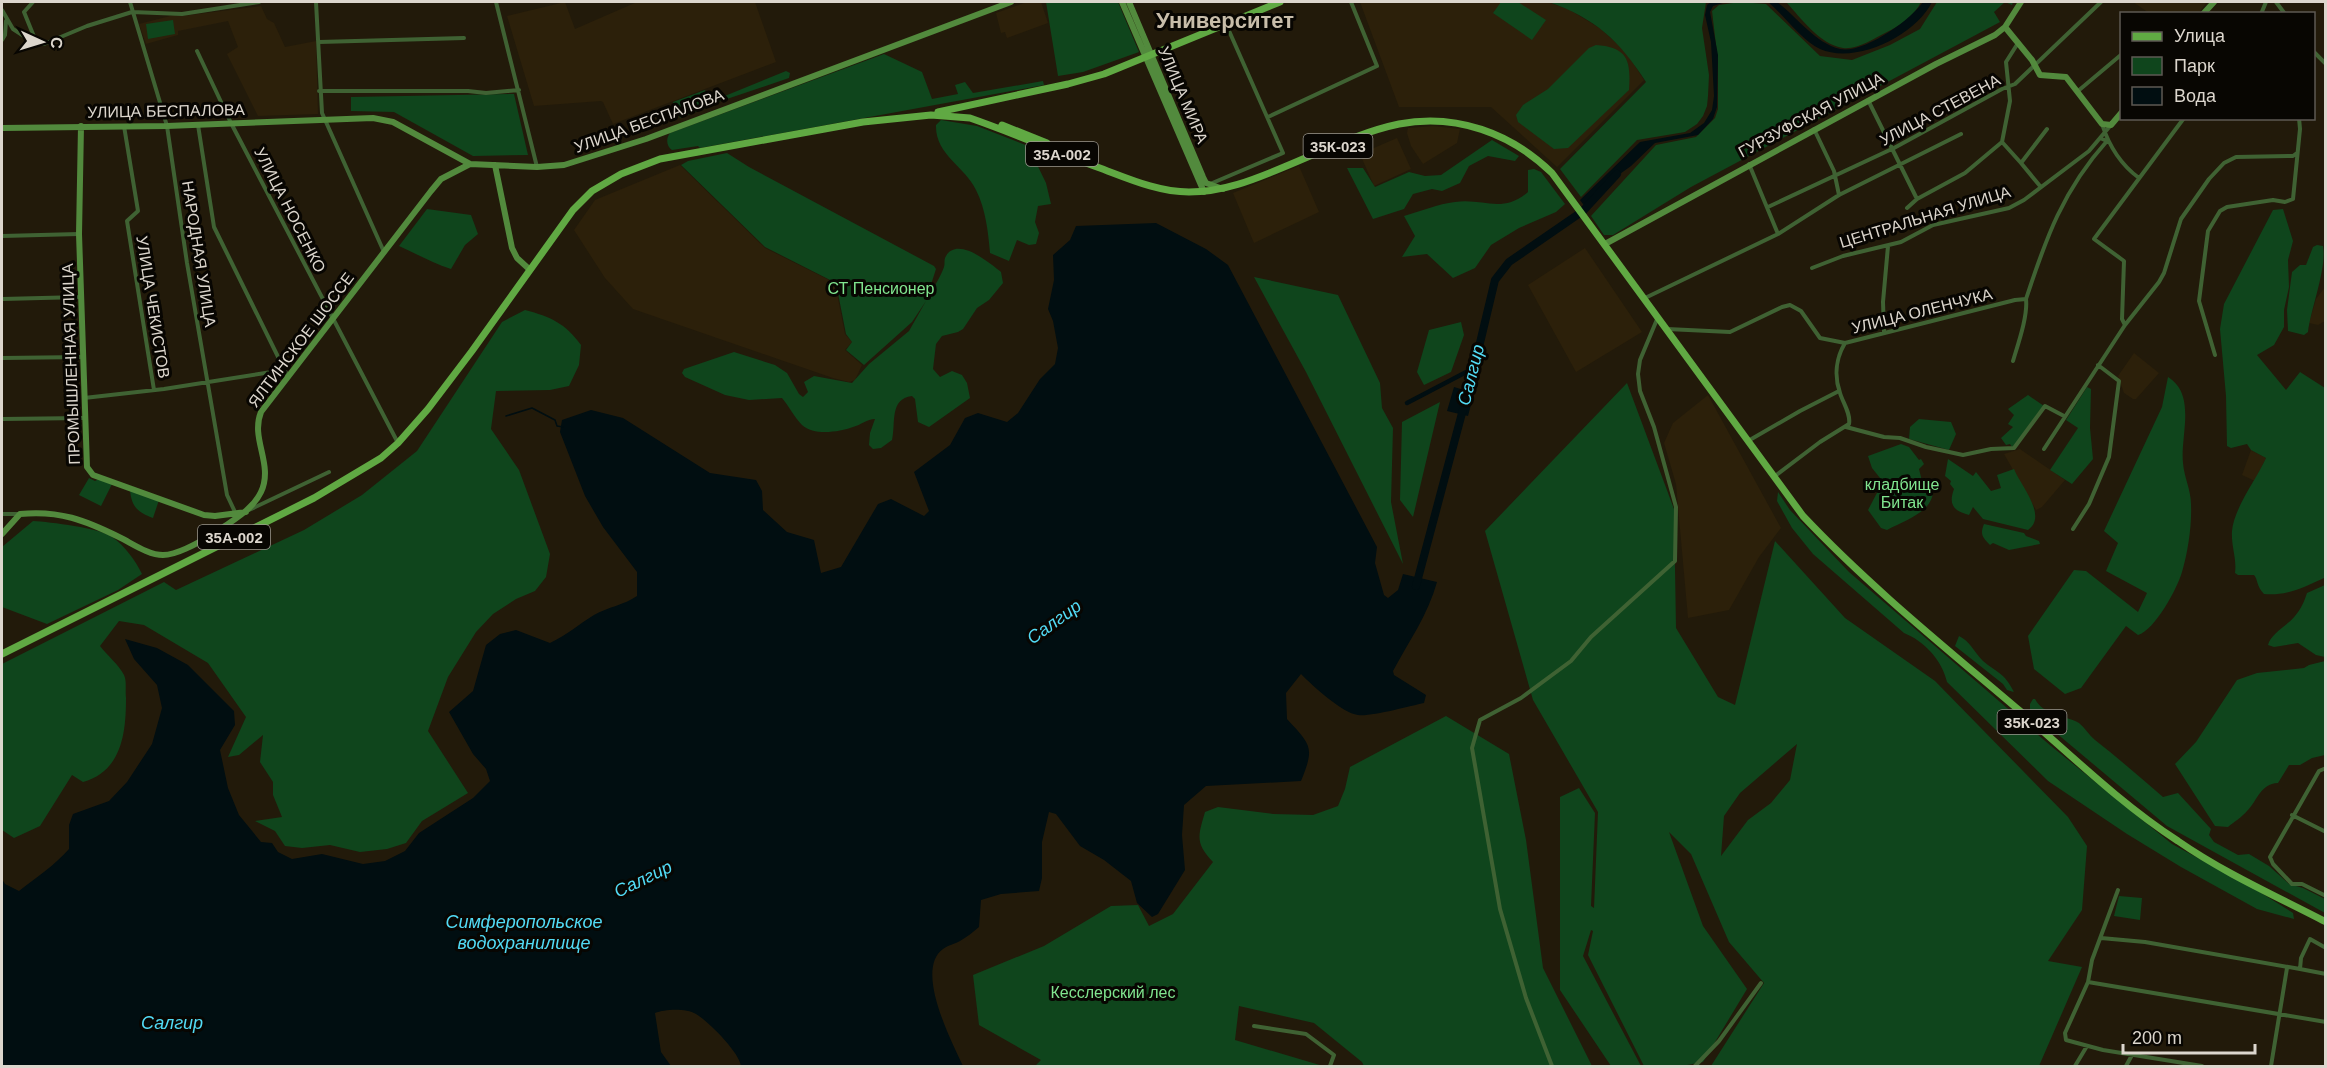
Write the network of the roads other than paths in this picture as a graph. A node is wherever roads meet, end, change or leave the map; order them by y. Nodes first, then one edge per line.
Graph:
1 (33, 2) edge
2 (130, 2) edge
3 (259, 2) edge
4 (316, 2) edge
5 (496, 2) edge
6 (1011, 2) edge
7 (1122, 2) edge
8 (1129, 2) edge
9 (1280, 2) edge
10 (1352, 2) edge
11 (2020, 2) edge
12 (2101, 2) edge
13 (2, 10) edge
14 (132, 12) junction
15 (6, 20) junction
16 (1226, 24) junction
17 (2005, 27) junction
18 (464, 38) dead end
19 (2, 40) edge
20 (319, 42) junction
21 (2019, 42) junction
22 (37, 44) junction
23 (197, 51) dead end
24 (1148, 55) junction
25 (2120, 55) edge
26 (2035, 65) junction
27 (2008, 87) junction
28 (519, 90) junction
29 (2078, 90) junction
30 (319, 91) junction
31 (1010, 96) junction
32 (1868, 100) junction
33 (945, 106) junction
34 (954, 108) junction
35 (2120, 113) edge
36 (921, 115) junction
37 (1268, 117) junction
38 (883, 119) junction
39 (326, 120) junction
40 (2182, 120) edge
41 (2299, 120) edge
42 (231, 123) junction
43 (198, 124) junction
44 (2102, 124) junction
45 (2111, 125) junction
46 (81, 126) junction
47 (124, 126) junction
48 (167, 126) junction
49 (2, 128) edge
50 (1814, 129) junction
51 (2047, 129) dead end
52 (2105, 132) junction
53 (1961, 134) dead end
54 (2100, 138) junction
55 (2108, 141) junction
56 (2002, 142) junction
57 (1894, 148) junction
58 (2297, 153) junction
59 (460, 158) junction
60 (2021, 163) junction
61 (470, 164) junction
62 (1749, 164) junction
63 (1902, 164) junction
64 (495, 165) junction
65 (537, 167) junction
66 (458, 171) junction
67 (1836, 176) junction
68 (2139, 178) junction
69 (1210, 184) junction
70 (2040, 186) junction
71 (1223, 189) junction
72 (1204, 192) junction
73 (1839, 195) junction
74 (1917, 199) junction
75 (1768, 207) junction
76 (1907, 208) dead end
77 (79, 234) junction
78 (1778, 234) junction
79 (2, 236) edge
80 (1605, 244) junction
81 (1888, 246) junction
82 (385, 252) junction
83 (1812, 268) dead end
84 (529, 269) junction
85 (82, 297) junction
86 (1645, 298) junction
87 (2, 299) edge
88 (2026, 299) junction
89 (1658, 317) junction
90 (332, 318) junction
91 (2125, 325) junction
92 (1667, 328) junction
93 (1884, 332) junction
94 (1845, 343) junction
95 (2215, 355) dead end
96 (83, 357) junction
97 (2, 358) edge
98 (2013, 361) dead end
99 (2098, 364) junction
100 (286, 374) junction
101 (208, 382) junction
102 (154, 390) junction
103 (1839, 391) junction
104 (84, 398) junction
105 (2064, 416) junction
106 (84, 418) junction
107 (2, 419) edge
108 (1846, 427) junction
109 (1748, 441) junction
110 (398, 443) junction
111 (2044, 449) dead end
112 (329, 472) dead end
113 (1774, 477) junction
114 (235, 512) junction
115 (246, 512) junction
116 (2, 514) edge
117 (20, 514) junction
118 (2073, 530) dead end
119 (2, 534) edge
120 (2, 654) edge
121 (2325, 768) edge
122 (2292, 816) junction
123 (2325, 832) edge
124 (2118, 890) dead end
125 (2325, 896) edge
126 (2325, 922) edge
127 (2101, 938) junction
128 (2325, 948) edge
129 (2287, 968) junction
130 (2300, 969) junction
131 (2325, 974) edge
132 (2088, 982) junction
133 (1761, 983) dead end
134 (2280, 1015) junction
135 (2325, 1022) edge
136 (1254, 1026) dead end
137 (2086, 1046) junction
138 (2132, 1055) junction
139 (1330, 1066) edge
140 (1552, 1066) edge
141 (1695, 1066) edge
142 (2075, 1066) edge
143 (2127, 1066) edge
144 (2202, 1066) edge
145 (2271, 1066) edge

1 - 22 street
2 - 14 street, НАРОДНАЯ УЛИЦА
3 - 14 street
4 - 20 street
5 - 28 street
6 - 65 main road, УЛИЦА БЕСПАЛОВА
7 - 24 main road, УЛИЦА МИРА
8 - 24 main road, УЛИЦА МИРА
9 - 16 main road
10 - 37 street
11 - 17 main road, ГУРЗУФСКАЯ УЛИЦА
12 - 26 street, УЛИЦА СТЕВЕНА
13 - 15 street
14 - 22 street
14 - 48 street, НАРОДНАЯ УЛИЦА
15 - 19 street
15 - 22 street
16 - 24 main road
16 - 37 street
17 - 21 main road
17 - 32 main road, ГУРЗУФСКАЯ УЛИЦА
18 - 20 street
20 - 30 street
21 - 26 main road
21 - 27 street
23 - 42 street, УЛИЦА НОСЕНКО
24 - 31 main road
24 - 69 main road, УЛИЦА МИРА
24 - 72 main road, УЛИЦА МИРА
25 - 29 street
26 - 27 street, УЛИЦА СТЕВЕНА
26 - 29 main road
27 - 56 street
27 - 57 street, УЛИЦА СТЕВЕНА
28 - 30 street
28 - 65 street
29 - 44 main road
30 - 39 street
31 - 33 main road
31 - 34 main road
32 - 50 main road, ГУРЗУФСКАЯ УЛИЦА
32 - 57 street
33 - 34 main road, 35К-023
33 - 38 main road, 35А-002
34 - 36 main road
34 - 72 main road, 35К-023
35 - 45 main road, ЦЕНТРАЛЬНАЯ УЛИЦА
36 - 38 main road, 35А-002
36 - 72 main road, 35А-002
37 - 69 street
38 - 84 main road, 35А-002
39 - 42 main road, УЛИЦА БЕСПАЛОВА
39 - 59 main road, УЛИЦА БЕСПАЛОВА
39 - 82 street
40 - 68 street
41 - 58 street
42 - 43 main road, УЛИЦА БЕСПАЛОВА
42 - 90 street, УЛИЦА НОСЕНКО
43 - 48 main road, УЛИЦА БЕСПАЛОВА
43 - 100 street
44 - 45 main road
44 - 52 street
45 - 52 street, ЦЕНТРАЛЬНАЯ УЛИЦА
46 - 47 main road, УЛИЦА БЕСПАЛОВА
46 - 49 main road, УЛИЦА БЕСПАЛОВА
46 - 77 main road, ПРОМЫШЛЕННАЯ УЛИЦА
47 - 48 main road, УЛИЦА БЕСПАЛОВА
47 - 102 street, УЛИЦА ЧЕКИСТОВ
48 - 101 street, НАРОДНАЯ УЛИЦА
50 - 62 main road, ГУРЗУФСКАЯ УЛИЦА
50 - 67 street
51 - 60 street
52 - 54 street, ЦЕНТРАЛЬНАЯ УЛИЦА
52 - 55 street
53 - 63 street
54 - 55 street
54 - 70 street, ЦЕНТРАЛЬНАЯ УЛИЦА
55 - 68 street
55 - 88 street
56 - 60 street
56 - 74 street
57 - 63 street
57 - 67 street, УЛИЦА СТЕВЕНА
58 - 91 street
58 - 95 street
59 - 61 main road, УЛИЦА БЕСПАЛОВА
59 - 66 main road
60 - 70 street
61 - 64 main road, УЛИЦА БЕСПАЛОВА
61 - 66 main road, ЯЛТИНСКОЕ ШОССЕ
62 - 75 street
62 - 80 main road, ГУРЗУФСКАЯ УЛИЦА
63 - 73 street
63 - 74 street
64 - 65 main road, УЛИЦА БЕСПАЛОВА
64 - 84 main road
66 - 82 main road, ЯЛТИНСКОЕ ШОССЕ
67 - 73 street
67 - 75 street, УЛИЦА СТЕВЕНА
68 - 91 street
69 - 71 main road
70 - 81 street, ЦЕНТРАЛЬНАЯ УЛИЦА
71 - 72 main road, 35К-023
71 - 80 main road, 35К-023
73 - 78 street
74 - 76 street
75 - 78 street
77 - 79 street
77 - 85 main road, ПРОМЫШЛЕННАЯ УЛИЦА
78 - 86 street
80 - 86 main road, 35К-023
81 - 83 street, ЦЕНТРАЛЬНАЯ УЛИЦА
81 - 93 street
82 - 90 main road, ЯЛТИНСКОЕ ШОССЕ
84 - 110 main road, 35А-002
85 - 87 street
85 - 96 main road, ПРОМЫШЛЕННАЯ УЛИЦА
86 - 89 main road, 35К-023
88 - 93 street, УЛИЦА ОЛЕНЧУКА
88 - 98 street
89 - 92 main road, 35К-023
89 - 140 street
90 - 100 main road, ЯЛТИНСКОЕ ШОССЕ
90 - 110 street, УЛИЦА НОСЕНКО
91 - 99 street
92 - 94 street, УЛИЦА ОЛЕНЧУКА
92 - 109 main road, 35К-023
93 - 94 street, УЛИЦА ОЛЕНЧУКА
94 - 103 street
96 - 97 street
96 - 104 main road, ПРОМЫШЛЕННАЯ УЛИЦА
99 - 105 street
99 - 118 street
100 - 101 street
100 - 115 main road, ЯЛТИНСКОЕ ШОССЕ
101 - 102 street
101 - 114 street, НАРОДНАЯ УЛИЦА
102 - 104 street
103 - 108 street
103 - 109 street
104 - 106 main road, ПРОМЫШЛЕННАЯ УЛИЦА
105 - 108 street
105 - 111 street
106 - 107 street
106 - 114 main road, ПРОМЫШЛЕННАЯ УЛИЦА
108 - 113 street
109 - 113 main road, 35К-023
110 - 120 main road, 35А-002
112 - 115 street
113 - 126 main road, 35К-023
114 - 115 main road, ПРОМЫШЛЕННАЯ УЛИЦА
115 - 117 main road, ЯЛТИНСКОЕ ШОССЕ
116 - 117 street
117 - 119 main road
121 - 122 street
122 - 123 street
122 - 125 street
124 - 127 street
127 - 129 street
127 - 132 street
128 - 130 street
129 - 130 street
129 - 134 street
130 - 131 street
132 - 134 street
132 - 137 street
133 - 141 street
134 - 135 street
134 - 145 street
136 - 139 street
137 - 138 street
137 - 142 street
138 - 143 street
138 - 144 street

